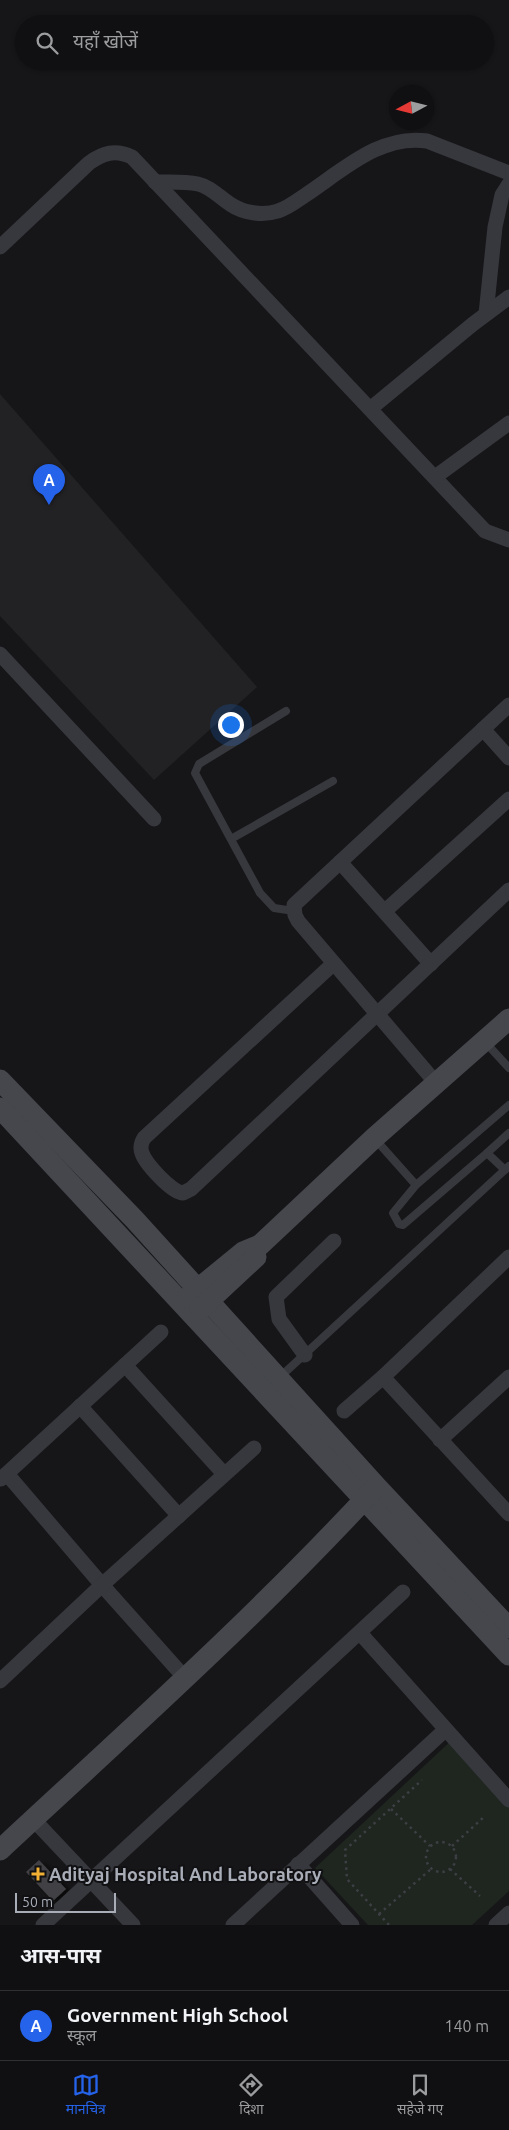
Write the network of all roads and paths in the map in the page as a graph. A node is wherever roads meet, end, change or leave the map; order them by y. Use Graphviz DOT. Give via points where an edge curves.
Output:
graph roads {
  1 [pos="509,173"];
  2 [pos="155,182"];
  3 [pos="509,184"];
  4 [pos="0,247"];
  5 [pos="509,298"];
  6 [pos="486,314"];
  7 [pos="370,409"];
  8 [pos="509,423"];
  9 [pos="435,477"];
  10 [pos="509,540"];
  11 [pos="0,654"];
  12 [pos="509,705"];
  13 [pos="286,711"];
  14 [pos="483,728"];
  15 [pos="509,758"];
  16 [pos="333,781"];
  17 [pos="509,799"];
  18 [pos="154,819"];
  19 [pos="231,840"];
  20 [pos="340,862"];
  21 [pos="509,890"];
  22 [pos="294,911"];
  23 [pos="384,911"];
  24 [pos="333,964"];
  25 [pos="431,964"];
  26 [pos="378,1015"];
  27 [pos="509,1019"];
  28 [pos="484,1041"];
  29 [pos="509,1068"];
  30 [pos="0,1080"];
  31 [pos="436,1083"];
  32 [pos="509,1106"];
  33 [pos="0,1108"];
  34 [pos="509,1133"];
  35 [pos="374,1138"];
  36 [pos="487,1153"];
  37 [pos="507,1168"];
  38 [pos="416,1185"];
  39 [pos="334,1241"];
  40 [pos="509,1257"];
  41 [pos="204,1295"];
  42 [pos="187,1309"];
  43 [pos="161,1332"];
  44 [pos="305,1355"];
  45 [pos="125,1365"];
  46 [pos="383,1377"];
  47 [pos="509,1377"];
  48 [pos="278,1379"];
  49 [pos="80,1406"];
  50 [pos="344,1411"];
  51 [pos="440,1440"];
  52 [pos="254,1448"];
  53 [pos="224,1474"];
  54 [pos="4,1477"];
  55 [pos="371,1493"];
  56 [pos="509,1514"];
  57 [pos="179,1516"];
  58 [pos="102,1585"];
  59 [pos="403,1592"];
  60 [pos="509,1628"];
  61 [pos="360,1633"];
  62 [pos="509,1655"];
  63 [pos="185,1678"];
  64 [pos="0,1681"];
  65 [pos="445,1730"];
  66 [pos="422,1780"];
  67 [pos="509,1800"];
  68 [pos="391,1808"];
  69 [pos="485,1816"];
  70 [pos="34,1819"];
  71 [pos="430,1846"];
  72 [pos="452,1846"];
  73 [pos="0,1850"];
  74 [pos="298,1864"];
  75 [pos="431,1869"];
  76 [pos="450,1869"];
  77 [pos="92,1881"];
  78 [pos="480,1896"];
  79 [pos="509,1913"];
  80 [pos="378,1914"];
  81 [pos="43,1925"];
  82 [pos="133,1925"];
  83 [pos="233,1925"];
  84 [pos="352,1925"];
  85 [pos="389,1925"];
  86 [pos="496,1925"];
  1 -- 2 [label="street" via="427,141 413,139 384,145 289,205 270,213 239,209 198,184"];
  2 -- 4 [label="street" via="123,153 101,154"];
  2 -- 7 [label="street"];
  3 -- 6 [label="street" via="502,196 495,227"];
  5 -- 6 [label="street"];
  6 -- 7 [label="street"];
  7 -- 9 [label="street"];
  8 -- 9 [label="street"];
  9 -- 10 [label="street" via="485,531"];
  11 -- 18 [label="street"];
  12 -- 14 [label="street"];
  13 -- 19 [label="lane" via="199,764 195,773"];
  14 -- 15 [label="street"];
  14 -- 20 [label="street"];
  16 -- 19 [label="lane"];
  17 -- 23 [label="street"];
  19 -- 22 [label="lane" via="267,902 274,908"];
  20 -- 22 [label="street" via="296,902"];
  20 -- 23 [label="street"];
  21 -- 25 [label="street"];
  22 -- 24 [label="street" via="298,921"];
  23 -- 25 [label="street"];
  24 -- 26 [label="street"];
  24 -- 26 [label="street" via="144,1138 140,1151 145,1160 179,1193 191,1189"];
  25 -- 26 [label="street"];
  26 -- 31 [label="street"];
  27 -- 28 [label="main road"];
  28 -- 29 [label="lane"];
  28 -- 31 [label="main road"];
  30 -- 41 [label="main road"];
  31 -- 35 [label="main road"];
  32 -- 38 [label="lane"];
  33 -- 42 [label="main road"];
  34 -- 36 [label="lane"];
  35 -- 38 [label="lane"];
  35 -- 41 [label="main road" via="260,1245 243,1252"];
  36 -- 37 [label="lane"];
  36 -- 38 [label="lane" via="408,1222 399,1224 394,1213"];
  37 -- 44 [label="lane"];
  39 -- 44 [label="street" via="276,1297 278,1319"];
  40 -- 46 [label="street"];
  41 -- 42 [label="main road"];
  41 -- 48 [label="main road"];
  42 -- 55 [label="main road"];
  43 -- 45 [label="street"];
  44 -- 48 [label="lane"];
  45 -- 49 [label="street"];
  45 -- 53 [label="street"];
  46 -- 50 [label="street"];
  46 -- 51 [label="street"];
  47 -- 51 [label="street"];
  48 -- 55 [label="main road"];
  49 -- 54 [label="street"];
  49 -- 57 [label="street"];
  51 -- 56 [label="street"];
  52 -- 53 [label="street"];
  53 -- 57 [label="street"];
  54 -- 58 [label="street"];
  55 -- 60 [label="main road"];
  55 -- 62 [label="main road"];
  55 -- 63 [label="main road"];
  57 -- 58 [label="street"];
  58 -- 63 [label="street"];
  58 -- 64 [label="street"];
  59 -- 61 [label="street"];
  61 -- 65 [label="street"];
  61 -- 77 [label="street"];
  63 -- 70 [label="main road"];
  65 -- 67 [label="street"];
  65 -- 74 [label="street"];
  66 -- 68 [label="path"];
  68 -- 71 [label="path"];
  68 -- 80 [label="path" via="345,1850 347,1879"];
  69 -- 72 [label="path"];
  70 -- 73 [label="main road"];
  70 -- 77 [label="street"];
  71 -- 72 [label="path" via="439,1841"];
  71 -- 75 [label="path" via="425,1855"];
  72 -- 76 [label="path" via="456,1860"];
  74 -- 83 [label="street"];
  74 -- 84 [label="street"];
  75 -- 76 [label="path" via="441,1872"];
  75 -- 80 [label="path"];
  76 -- 78 [label="path"];
  77 -- 81 [label="street"];
  77 -- 82 [label="street"];
  79 -- 86 [label="street"];
  80 -- 85 [label="path"];
}
